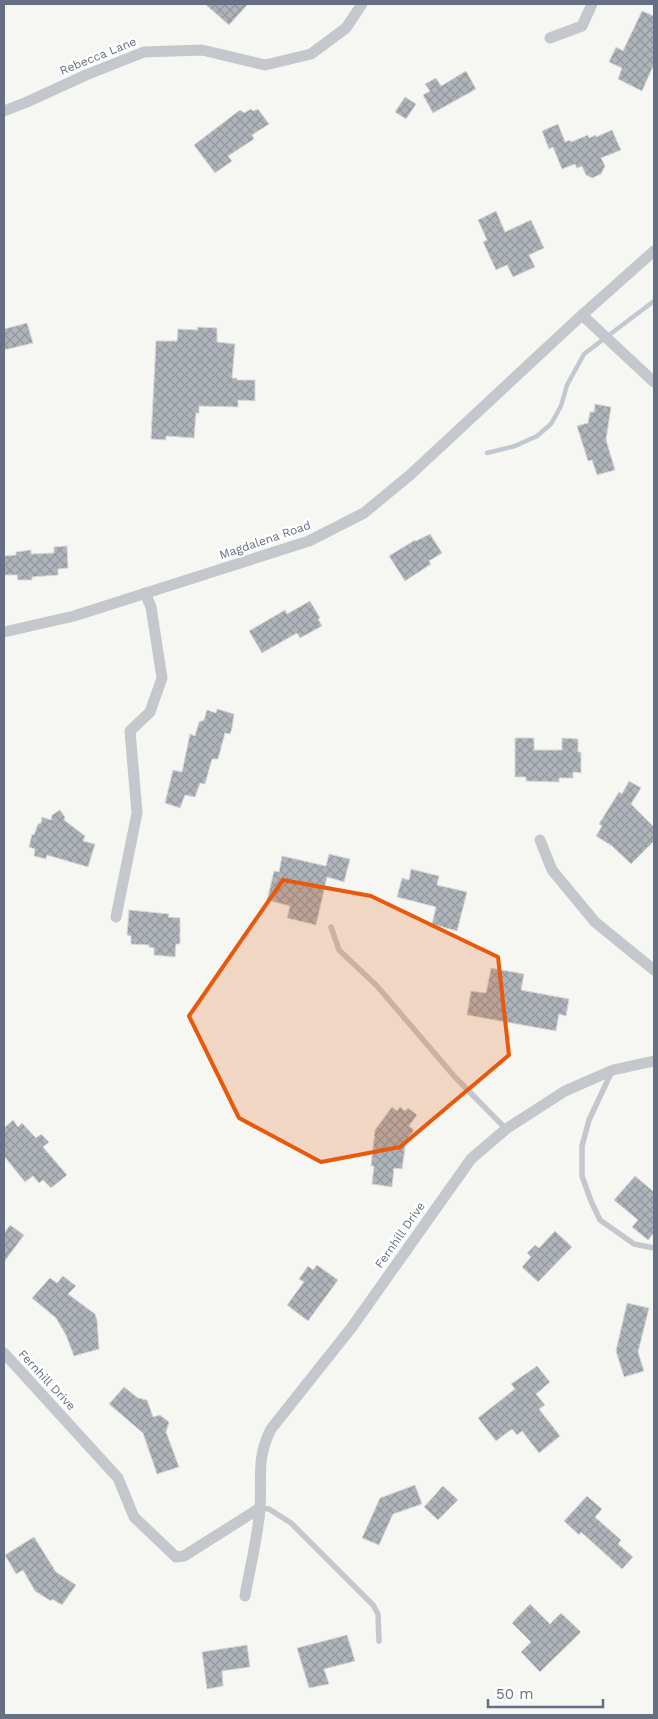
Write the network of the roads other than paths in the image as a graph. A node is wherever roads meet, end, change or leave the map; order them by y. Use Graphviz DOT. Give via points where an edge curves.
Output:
graph roads {
  1 [pos="362,4"];
  2 [pos="592,4"];
  3 [pos="550,38"];
  4 [pos="4,111"];
  5 [pos="654,251"];
  6 [pos="582,315"];
  7 [pos="654,382"];
  8 [pos="145,593"];
  9 [pos="4,632"];
  10 [pos="540,840"];
  11 [pos="116,917"];
  12 [pos="331,927"];
  13 [pos="654,970"];
  14 [pos="654,1061"];
  15 [pos="613,1070"];
  16 [pos="506,1129"];
  17 [pos="654,1248"];
  18 [pos="4,1353"];
  19 [pos="260,1508"];
  20 [pos="246,1596"];
  21 [pos="379,1641"];
  1 -- 4 [label="street, Rebecca Lane" via="346,28 311,54 265,65 202,50 144,52"];
  2 -- 3 [label="street" via="582,26"];
  5 -- 6 [label="street, Magdalena Road"];
  6 -- 7 [label="street"];
  6 -- 8 [label="street, Magdalena Road" via="410,475 364,513 309,541"];
  8 -- 9 [label="street, Magdalena Road" via="74,616"];
  8 -- 11 [label="street" via="152,607 162,678 150,712 130,732 137,813"];
  10 -- 13 [label="street" via="552,870 595,922"];
  12 -- 16 [label="lane" via="339,950 377,986 454,1076"];
  14 -- 15 [label="street, Fernhill Drive"];
  15 -- 16 [label="street, Fernhill Drive" via="565,1091"];
  15 -- 17 [label="lane" via="589,1120 582,1146 582,1176 600,1220 634,1244"];
  16 -- 19 [label="street, Fernhill Drive" via="471,1159 352,1327 272,1429 260,1460"];
  18 -- 19 [label="street, Fernhill Drive" via="118,1478 134,1516 176,1557 184,1556"];
  19 -- 20 [label="street, Fernhill Drive"];
  19 -- 21 [label="lane" via="269,1509 291,1523 373,1605 378,1614"];
}
